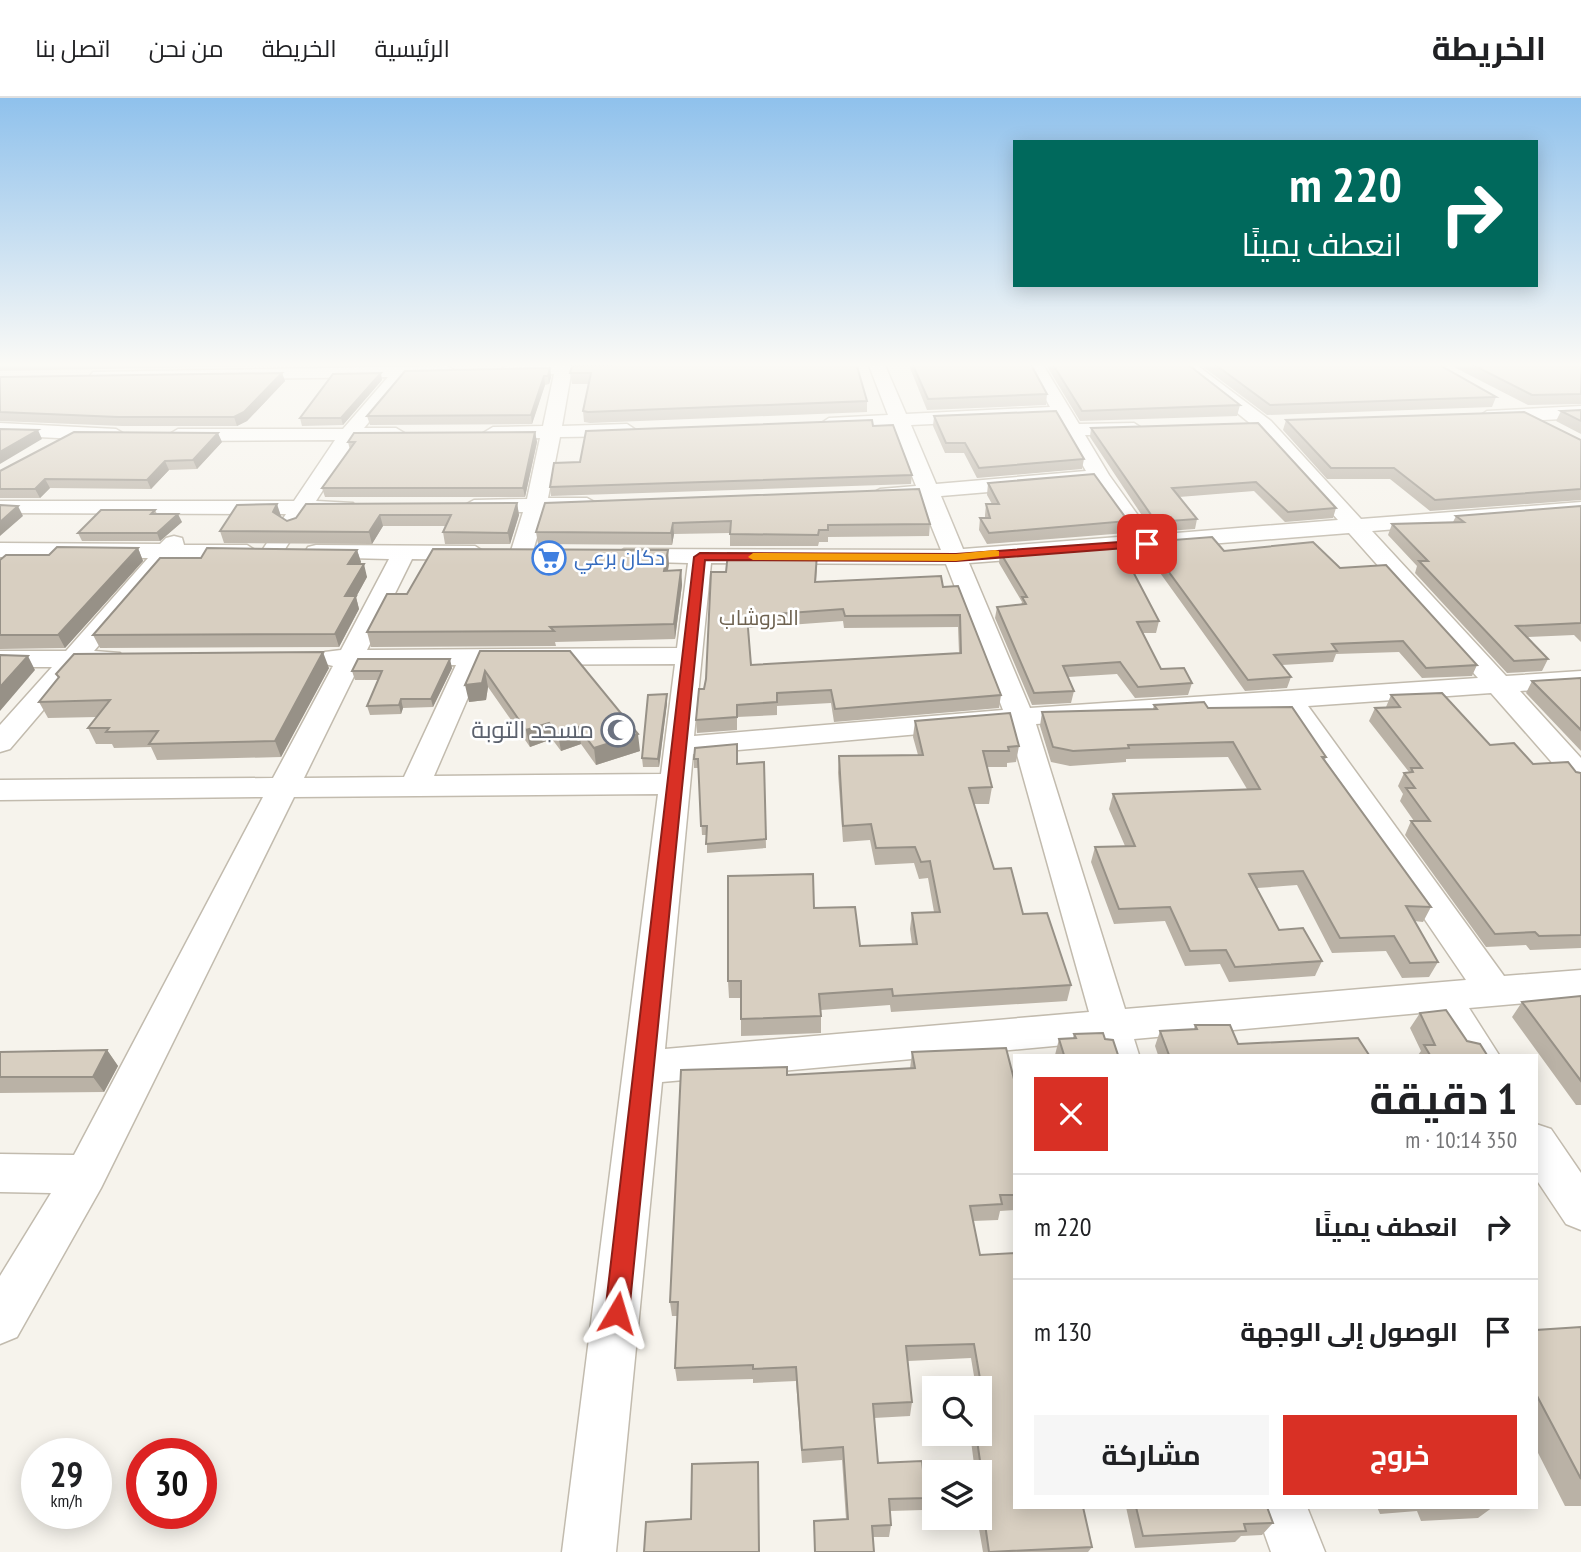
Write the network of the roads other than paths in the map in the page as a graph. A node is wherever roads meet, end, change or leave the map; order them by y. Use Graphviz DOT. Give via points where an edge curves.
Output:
graph roads {
  1 [pos="1073,430"];
  2 [pos="46,431"];
  3 [pos="352,431"];
  4 [pos="622,431"];
  5 [pos="906,431"];
  6 [pos="1269,431"];
  7 [pos="1553,431"];
  8 [pos="74,432"];
  9 [pos="417,433"];
  10 [pos="471,433"];
  11 [pos="552,433"];
  12 [pos="349,434"];
  13 [pos="1559,434"];
  14 [pos="135,435"];
  15 [pos="162,435"];
  16 [pos="39,452"];
  17 [pos="1098,476"];
  18 [pos="930,492"];
  19 [pos="866,496"];
  20 [pos="605,504"];
  21 [pos="537,506"];
  22 [pos="0,507"];
  23 [pos="457,507"];
  24 [pos="210,508"];
  25 [pos="298,508"];
  26 [pos="365,508"];
  27 [pos="1581,508"];
  28 [pos="1358,527"];
  29 [pos="1147,544"];
  30 [pos="0,550"];
  31 [pos="164,552"];
  32 [pos="272,552"];
  33 [pos="404,552"];
  34 [pos="520,554"];
  35 [pos="548,555"];
  36 [pos="603,555"];
  37 [pos="700,557"];
  38 [pos="956,557"];
  39 [pos="689,656"];
  40 [pos="308,658"];
  41 [pos="350,658"];
  42 [pos="472,658"];
  43 [pos="0,659"];
  44 [pos="71,659"];
  45 [pos="141,659"];
  46 [pos="1581,679"];
  47 [pos="1497,686"];
  48 [pos="1289,699"];
  49 [pos="1020,717"];
  50 [pos="0,743"];
  51 [pos="677,746"];
  52 [pos="1581,776"];
  53 [pos="674,784"];
  54 [pos="286,786"];
  55 [pos="415,786"];
  56 [pos="0,790"];
  57 [pos="1581,985"];
  58 [pos="1494,991"];
  59 [pos="1441,997"];
  60 [pos="1115,1040"];
  61 [pos="1479,1054"];
  62 [pos="646,1067"];
  63 [pos="1538,1145"];
  64 [pos="0,1173"];
  65 [pos="86,1174"];
  66 [pos="1581,1210"];
  67 [pos="0,1320"];
  68 [pos="1282,1509"];
  69 [pos="589,1552"];
  70 [pos="1297,1552"];
  1 -- 17 [label="street"];
  2 -- 8 [label="street"];
  3 -- 12 [label="street"];
  4 -- 11 [label="street"];
  5 -- 18 [label="street"];
  6 -- 28 [label="street"];
  7 -- 13 [label="street"];
  8 -- 14 [label="street"];
  8 -- 16 [label="street"];
  9 -- 12 [label="street"];
  10 -- 11 [label="street"];
  11 -- 21 [label="street"];
  12 -- 15 [label="street"];
  12 -- 25 [label="street"];
  17 -- 18 [label="street"];
  17 -- 29 [label="street"];
  18 -- 19 [label="street"];
  18 -- 38 [label="street"];
  20 -- 21 [label="street"];
  21 -- 23 [label="street"];
  21 -- 34 [label="street"];
  22 -- 24 [label="street"];
  24 -- 25 [label="street"];
  24 -- 31 [label="street"];
  25 -- 26 [label="street"];
  25 -- 32 [label="street"];
  27 -- 28 [label="street"];
  28 -- 29 [label="street"];
  28 -- 47 [label="street"];
  29 -- 38 [label="street"];
  30 -- 31 [label="street"];
  31 -- 32 [label="street"];
  31 -- 44 [label="street"];
  32 -- 33 [label="street"];
  33 -- 34 [label="street"];
  33 -- 41 [label="street"];
  34 -- 35 [label="street"];
  36 -- 37 [label="street"];
  37 -- 38 [label="street"];
  37 -- 39 [label="street"];
  38 -- 49 [label="street"];
  39 -- 42 [label="street"];
  39 -- 51 [label="street"];
  40 -- 41 [label="street"];
  41 -- 42 [label="street"];
  41 -- 54 [label="street"];
  42 -- 55 [label="street"];
  43 -- 44 [label="street"];
  44 -- 45 [label="street"];
  44 -- 50 [label="street"];
  46 -- 47 [label="street"];
  47 -- 48 [label="street"];
  47 -- 52 [label="street"];
  48 -- 49 [label="street"];
  48 -- 58 [label="street"];
  49 -- 51 [label="street"];
  49 -- 60 [label="street"];
  51 -- 53 [label="street"];
  53 -- 55 [label="street"];
  53 -- 62 [label="street"];
  54 -- 55 [label="street"];
  54 -- 56 [label="street"];
  54 -- 65 [label="street"];
  57 -- 58 [label="street"];
  58 -- 59 [label="street"];
  59 -- 60 [label="street"];
  59 -- 61 [label="street"];
  60 -- 62 [label="street"];
  62 -- 69 [label="street"];
  63 -- 66 [label="street"];
  64 -- 65 [label="street"];
  65 -- 67 [label="street"];
  68 -- 70 [label="street"];
}
